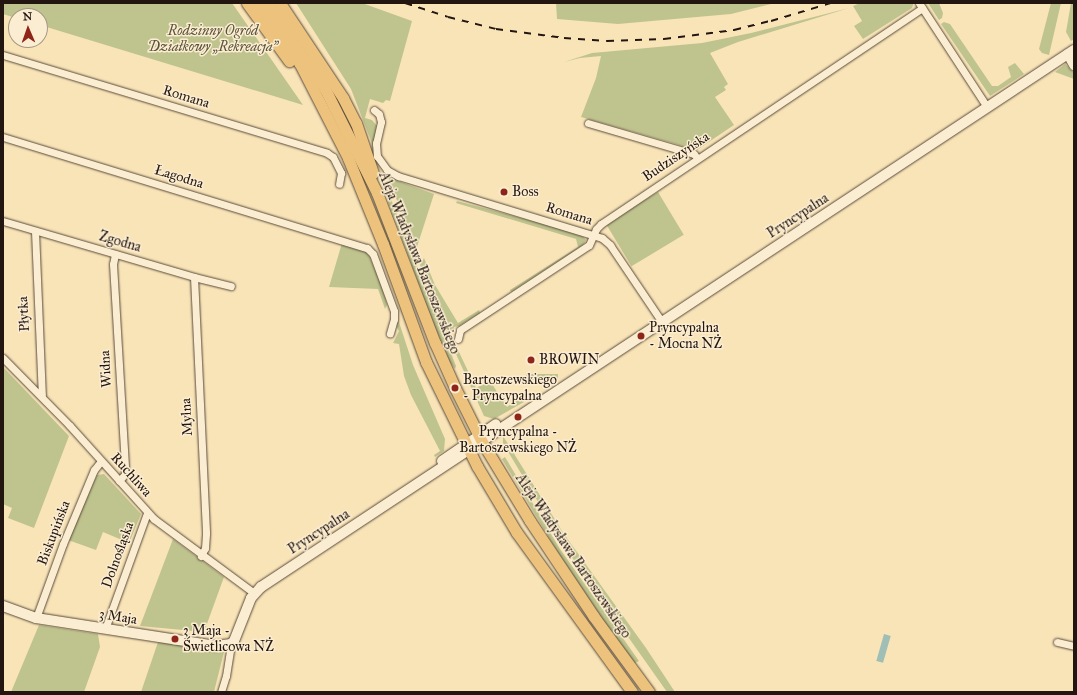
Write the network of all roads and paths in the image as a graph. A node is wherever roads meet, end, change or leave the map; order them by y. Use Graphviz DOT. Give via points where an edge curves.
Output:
graph roads {
  1 [pos="247,3"];
  2 [pos="259,3"];
  3 [pos="270,3"];
  4 [pos="280,3"];
  5 [pos="921,6"];
  6 [pos="1071,52"];
  7 [pos="3,55"];
  8 [pos="1074,65"];
  9 [pos="314,91"];
  10 [pos="987,107"];
  11 [pos="374,110"];
  12 [pos="588,123"];
  13 [pos="3,137"];
  14 [pos="697,158"];
  15 [pos="339,184"];
  16 [pos="377,193"];
  17 [pos="3,220"];
  18 [pos="35,231"];
  19 [pos="595,235"];
  20 [pos="115,254"];
  21 [pos="194,277"];
  22 [pos="231,286"];
  23 [pos="662,322"];
  24 [pos="390,333"];
  25 [pos="458,339"];
  26 [pos="3,358"];
  27 [pos="42,396"];
  28 [pos="480,439"];
  29 [pos="467,447"];
  30 [pos="101,461"];
  31 [pos="119,481"];
  32 [pos="147,513"];
  33 [pos="201,556"];
  34 [pos="254,593"];
  35 [pos="3,606"];
  36 [pos="36,618"];
  37 [pos="104,629"];
  38 [pos="1057,642"];
  39 [pos="231,644"];
  40 [pos="1074,646"];
  41 [pos="222,692"];
  42 [pos="632,692"];
  43 [pos="649,692"];
  1 -- 9 [label="main road"];
  2 -- 9 [label="main road, Aleja Władysława Bartoszewskiego" via="300,64"];
  3 -- 16 [label="main road, Aleja Władysława Bartoszewskiego" via="325,89"];
  4 -- 16 [label="main road" via="353,117 374,174"];
  5 -- 10 [label="street"];
  5 -- 14 [label="street, Budziszyńska"];
  6 -- 8 [label="street"];
  6 -- 10 [label="street, Pryncypalna"];
  7 -- 15 [label="street, Romana" via="327,153 333,157 341,173"];
  9 -- 29 [label="main road, Aleja Władysława Bartoszewskiego" via="356,177 426,362"];
  10 -- 23 [label="street, Pryncypalna"];
  11 -- 19 [label="street, Romana" via="380,118 376,143 377,156 384,167 394,174"];
  12 -- 14 [label="street" via="694,154"];
  13 -- 24 [label="street, Łagodna" via="367,248 373,254 394,311"];
  14 -- 19 [label="street, Budziszyńska" via="601,224"];
  16 -- 28 [label="main road, Aleja Władysława Bartoszewskiego" via="438,349"];
  17 -- 18 [label="street, Zgodna"];
  18 -- 20 [label="street, Zgodna"];
  18 -- 27 [label="street, Płytka"];
  19 -- 23 [label="street, Romana" via="610,245"];
  19 -- 25 [label="street, Budziszyńska" via="589,245 460,330"];
  20 -- 21 [label="street, Zgodna"];
  20 -- 31 [label="street, Widna" via="113,264 125,468 125,474"];
  21 -- 22 [label="street, Zgodna"];
  21 -- 33 [label="street, Mylna" via="206,534 205,548"];
  23 -- 28 [label="street, Pryncypalna"];
  26 -- 27 [label="street, Ruchliwa"];
  27 -- 30 [label="street, Ruchliwa"];
  28 -- 29 [label="street, Pryncypalna"];
  28 -- 43 [label="main road, Aleja Władysława Bartoszewskiego" via="530,521 594,617"];
  29 -- 34 [label="street, Pryncypalna"];
  29 -- 42 [label="main road, Aleja Władysława Bartoszewskiego" via="517,533"];
  30 -- 31 [label="street, Ruchliwa"];
  30 -- 36 [label="street, Biskupińska" via="94,470 68,531"];
  31 -- 32 [label="street, Ruchliwa"];
  32 -- 33 [label="street, Ruchliwa"];
  32 -- 37 [label="street, Dolnośląska"];
  33 -- 34 [label="street, Ruchliwa"];
  34 -- 39 [label="street"];
  35 -- 36 [label="street, 3 Maja"];
  36 -- 37 [label="street, 3 Maja"];
  37 -- 39 [label="street, 3 Maja" via="216,646"];
  38 -- 40 [label="street"];
  39 -- 41 [label="street"];
}
